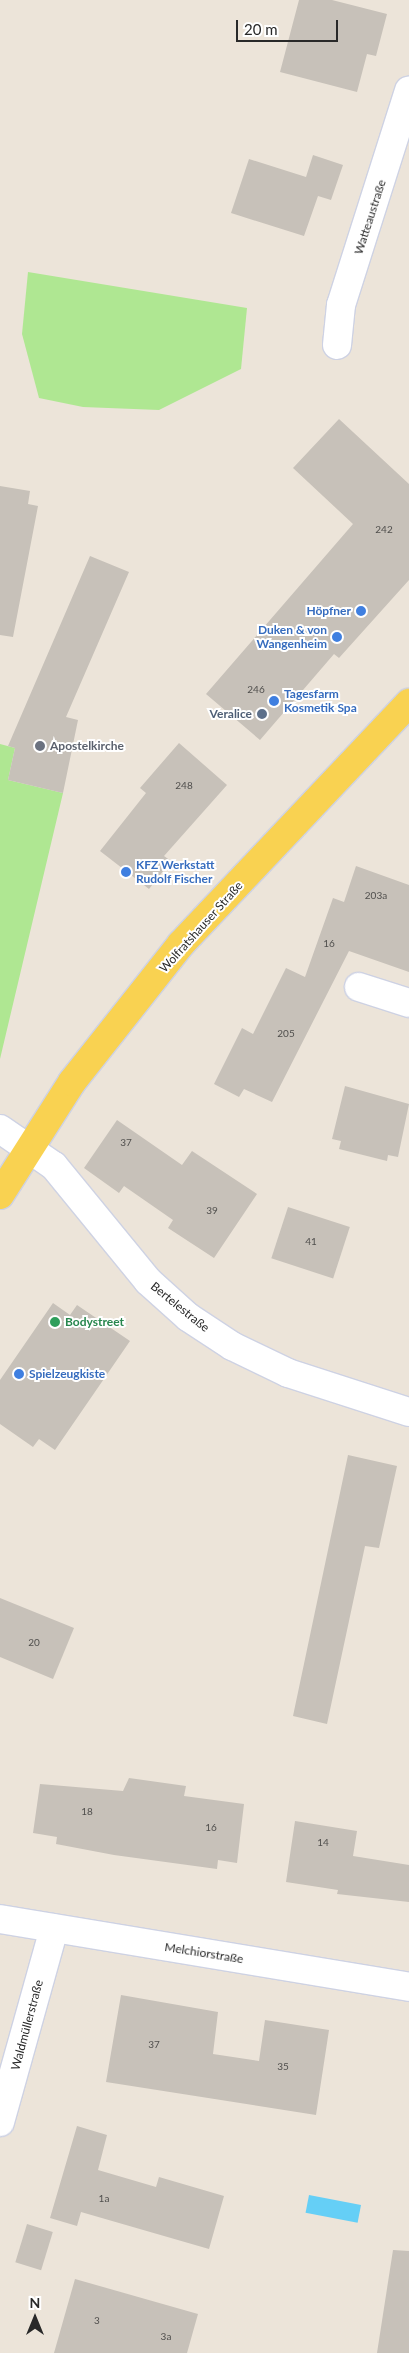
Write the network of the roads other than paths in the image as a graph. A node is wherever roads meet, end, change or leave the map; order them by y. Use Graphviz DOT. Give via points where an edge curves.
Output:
graph roads {
  1 [pos="409,91"];
  2 [pos="337,344"];
  3 [pos="409,703"];
  4 [pos="359,987"];
  5 [pos="409,1002"];
  6 [pos="0,1129"];
  7 [pos="29,1148"];
  8 [pos="0,1195"];
  9 [pos="409,1412"];
  10 [pos="0,1919"];
  11 [pos="54,1928"];
  12 [pos="409,1987"];
  13 [pos="0,2122"];
  1 -- 2 [label="street, Watteaustraße" via="341,305"];
  3 -- 7 [label="main road, Wolfratshauser Straße" via="181,944 72,1082"];
  4 -- 5 [label="street"];
  6 -- 7 [label="street, Bertelestraße"];
  7 -- 8 [label="main road, Wolfratshauser Straße"];
  7 -- 9 [label="street, Bertelestraße" via="54,1166 148,1281 188,1317 232,1346 288,1373"];
  10 -- 11 [label="street, Melchiorstraße"];
  11 -- 12 [label="street, Melchiorstraße"];
  11 -- 13 [label="street, Waldmüllerstraße"];
}
